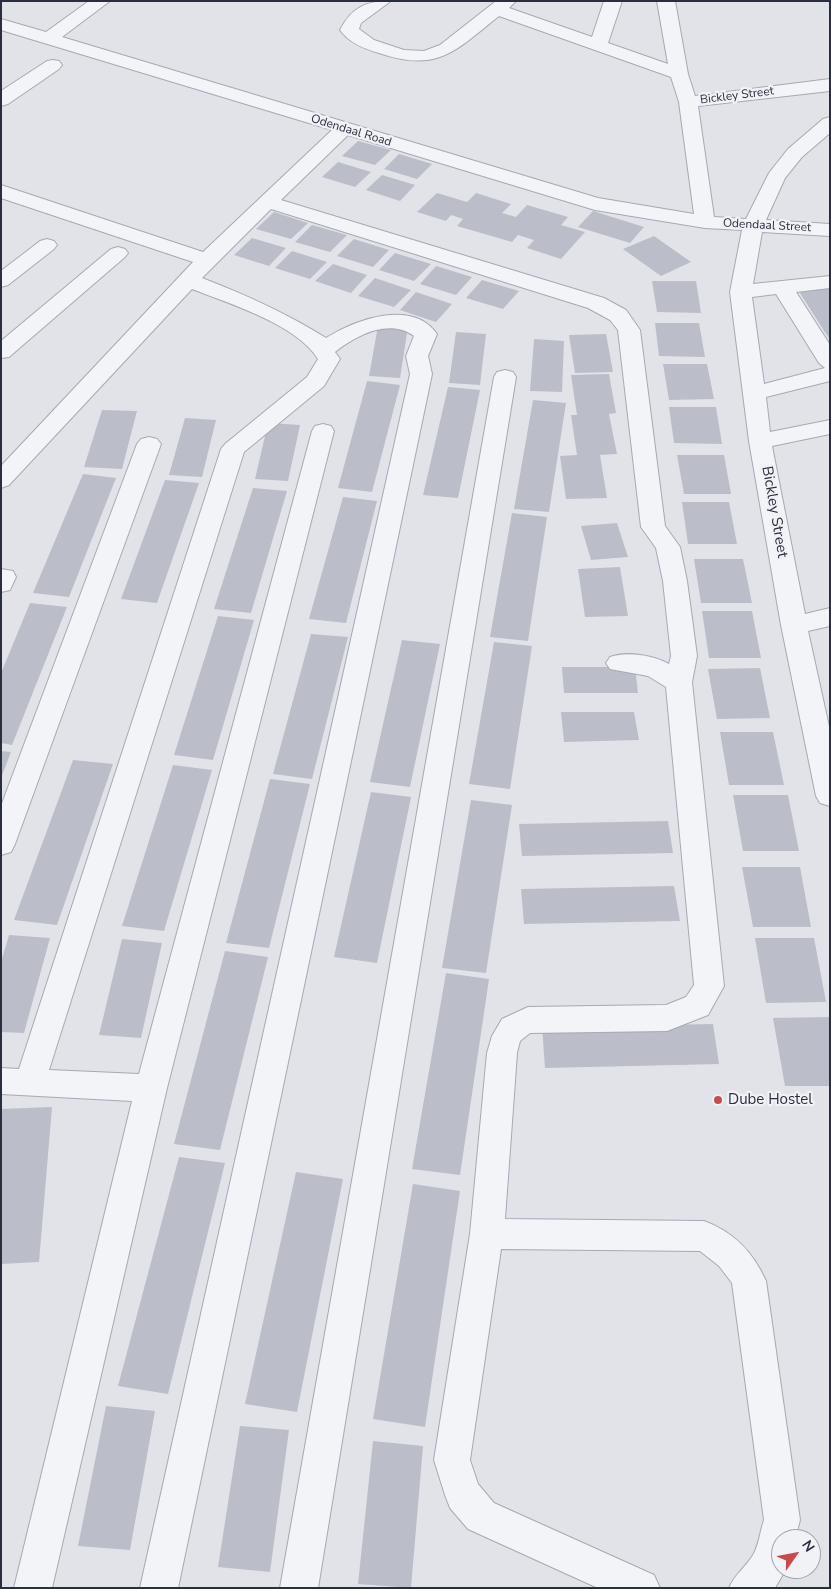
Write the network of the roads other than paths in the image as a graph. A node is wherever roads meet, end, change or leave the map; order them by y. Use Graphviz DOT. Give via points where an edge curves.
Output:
graph roads {
  1 [pos="101,1"];
  2 [pos="382,1"];
  3 [pos="613,1"];
  4 [pos="666,1"];
  5 [pos="503,5"];
  6 [pos="1,24"];
  7 [pos="48,39"];
  8 [pos="598,46"];
  9 [pos="53,65"];
  10 [pos="679,74"];
  11 [pos="830,85"];
  12 [pos="1,100"];
  13 [pos="688,102"];
  14 [pos="830,123"];
  15 [pos="344,129"];
  16 [pos="1,191"];
  17 [pos="268,202"];
  18 [pos="705,222"];
  19 [pos="754,226"];
  20 [pos="830,230"];
  21 [pos="47,245"];
  22 [pos="118,253"];
  23 [pos="207,260"];
  24 [pos="188,280"];
  25 [pos="1,281"];
  26 [pos="830,282"];
  27 [pos="783,288"];
  28 [pos="742,292"];
  29 [pos="324,350"];
  30 [pos="1,352"];
  31 [pos="830,364"];
  32 [pos="830,374"];
  33 [pos="504,377"];
  34 [pos="755,393"];
  35 [pos="830,427"];
  36 [pos="323,431"];
  37 [pos="760,440"];
  38 [pos="149,444"];
  39 [pos="1,480"];
  40 [pos="830,617"];
  41 [pos="794,625"];
  42 [pos="619,663"];
  43 [pos="679,682"];
  44 [pos="830,796"];
  45 [pos="1,844"];
  46 [pos="16,1081"];
  47 [pos="151,1088"];
  48 [pos="487,1234"];
  49 [pos="33,1588"];
  50 [pos="159,1588"];
  51 [pos="299,1588"];
  52 [pos="641,1588"];
  53 [pos="748,1588"];
  1 -- 7 [label="street"];
  2 -- 5 [label="street" via="354,20 349,30 368,44 402,55 425,56 446,49"];
  3 -- 8 [label="street"];
  4 -- 10 [label="street, Bickley Street"];
  5 -- 8 [label="street"];
  6 -- 7 [label="street, Odendaal Road"];
  7 -- 15 [label="street, Odendaal Road"];
  8 -- 10 [label="street"];
  9 -- 12 [label="street"];
  10 -- 13 [label="street, Bickley Street"];
  11 -- 13 [label="street, Bickley Street"];
  13 -- 18 [label="street"];
  14 -- 19 [label="street, Bickley Street" via="795,153 776,177"];
  15 -- 17 [label="street"];
  15 -- 18 [label="street, Odendaal Road" via="595,204"];
  16 -- 23 [label="street"];
  17 -- 23 [label="street"];
  17 -- 43 [label="street" via="596,303 618,315 629,330 632,342 642,530 668,547 675,581 684,656"];
  18 -- 19 [label="street, Odendaal Street"];
  19 -- 20 [label="street, Odendaal Street"];
  19 -- 28 [label="street, Bickley Street"];
  21 -- 25 [label="street"];
  22 -- 30 [label="street"];
  23 -- 24 [label="street"];
  24 -- 29 [label="street" via="256,306 319,343"];
  24 -- 39 [label="street"];
  26 -- 27 [label="street"];
  27 -- 28 [label="street"];
  27 -- 31 [label="street"];
  28 -- 34 [label="street, Bickley Street"];
  29 -- 46 [label="street" via="329,359 316,381 233,449"];
  29 -- 50 [label="street" via="362,328 390,320 408,323 426,334 417,356 421,374"];
  32 -- 34 [label="street"];
  33 -- 51 [label="street"];
  34 -- 37 [label="street, Bickley Street"];
  35 -- 37 [label="street"];
  36 -- 47 [label="street"];
  37 -- 41 [label="street, Bickley Street"];
  38 -- 45 [label="street"];
  40 -- 41 [label="street"];
  41 -- 44 [label="street, Bickley Street"];
  42 -- 43 [label="street" via="654,667"];
  43 -- 48 [label="street" via="709,986 697,1006 667,1018 528,1020 516,1024 506,1035"];
  46 -- 47 [label="street"];
  47 -- 49 [label="street"];
  48 -- 52 [label="street" via="452,1460 463,1495 481,1516"];
  48 -- 53 [label="street" via="704,1236 726,1248 743,1266 750,1281 782,1520 770,1564 756,1583"];
}
